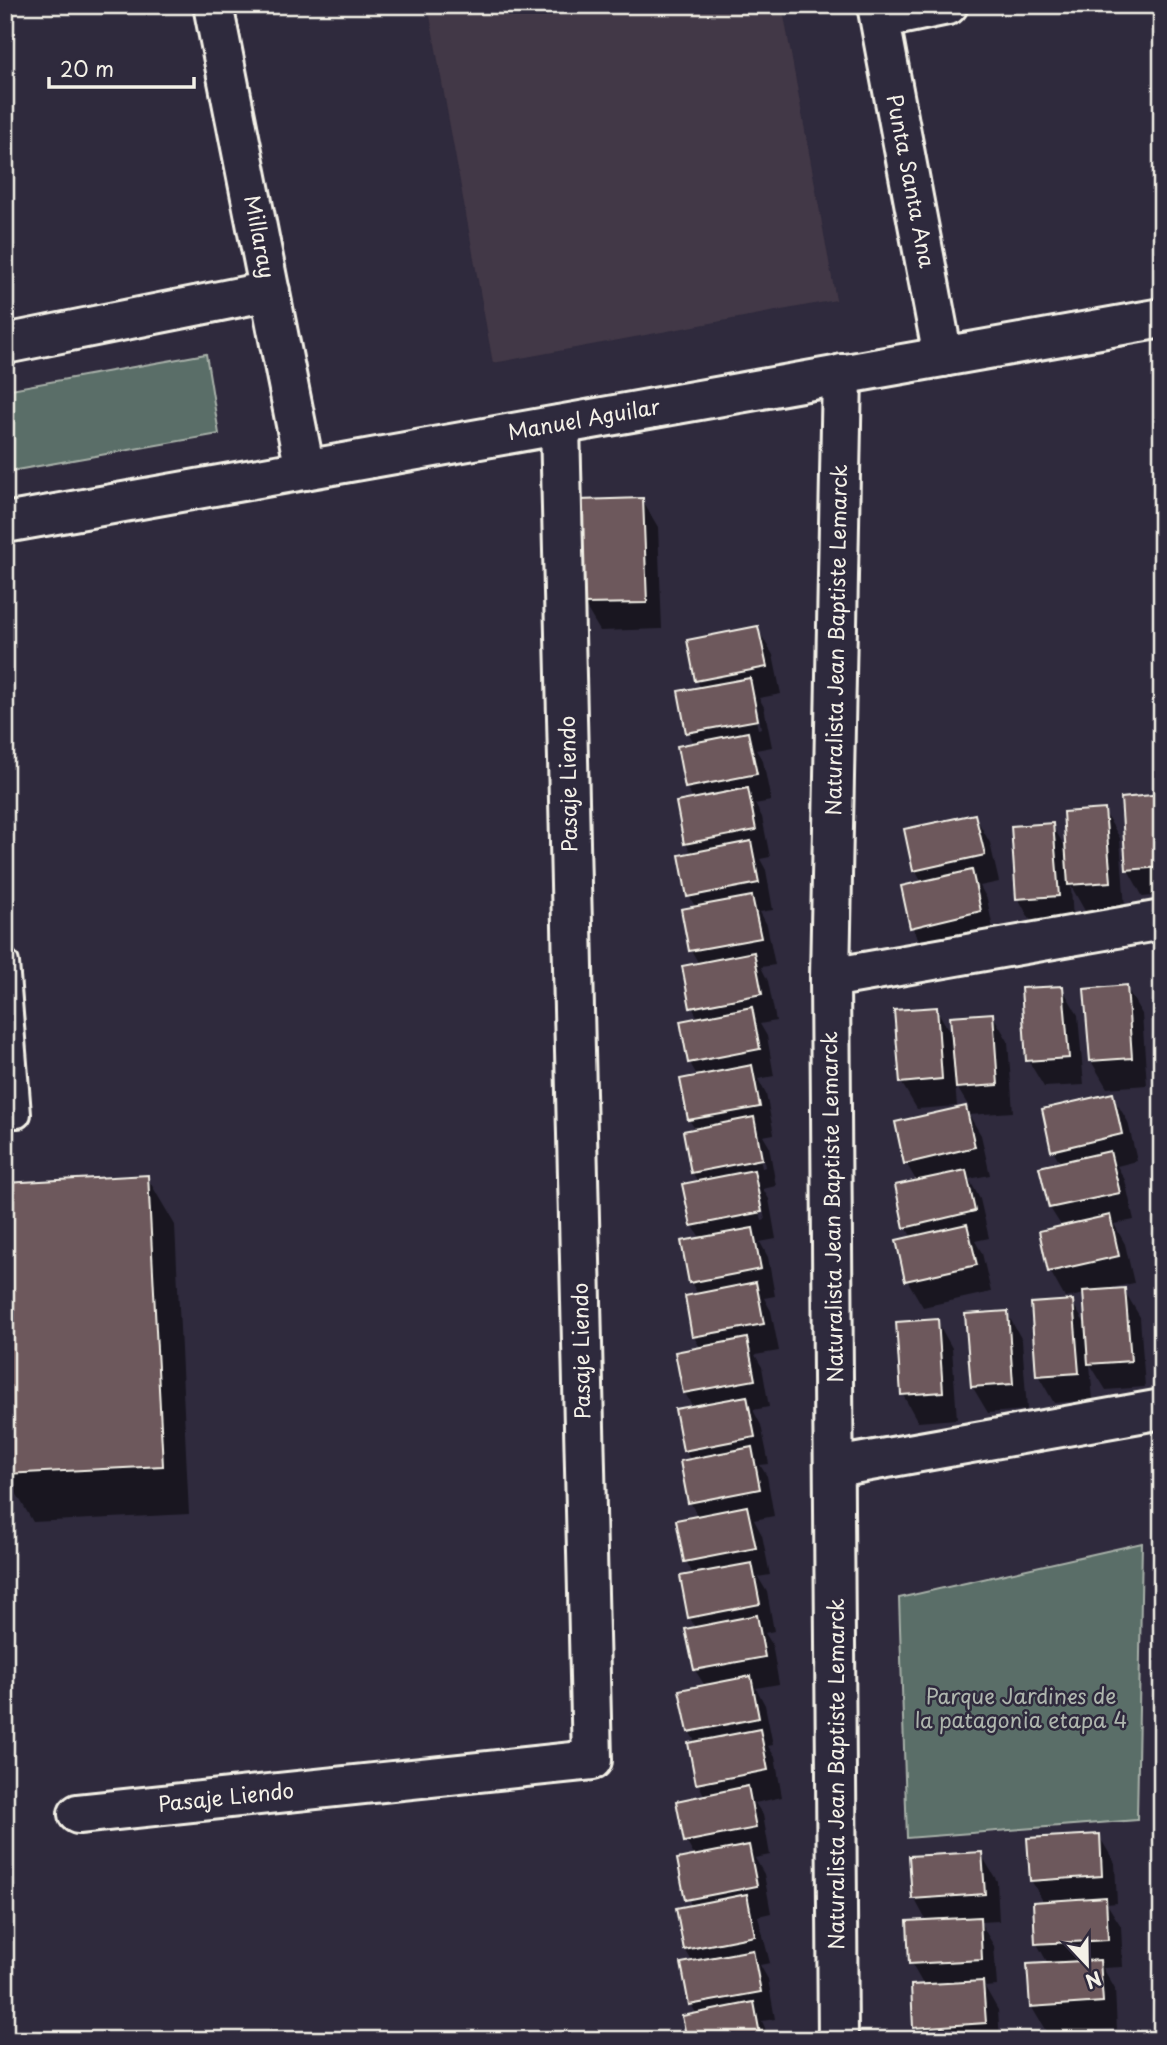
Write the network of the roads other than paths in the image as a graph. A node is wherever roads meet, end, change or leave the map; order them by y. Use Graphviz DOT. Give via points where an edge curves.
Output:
graph roads {
  1 [pos="213,5"];
  2 [pos="948,5"];
  3 [pos="879,12"];
  4 [pos="270,291"];
  5 [pos="1162,318"];
  6 [pos="5,344"];
  7 [pos="943,357"];
  8 [pos="842,374"];
  9 [pos="561,425"];
  10 [pos="305,470"];
  11 [pos="5,523"];
  12 [pos="1162,920"];
  13 [pos="5,963"];
  14 [pos="830,978"];
  15 [pos="17,1114"];
  16 [pos="1162,1409"];
  17 [pos="836,1467"];
  18 [pos="78,1814"];
  19 [pos="838,2040"];
  1 -- 4 [label="street, Millaray"];
  2 -- 3 [label="street"];
  3 -- 7 [label="street, Punta Santa Ana"];
  4 -- 6 [label="street"];
  4 -- 10 [label="street, Millaray"];
  5 -- 7 [label="street, Manuel Aguilar"];
  7 -- 8 [label="street, Manuel Aguilar"];
  8 -- 9 [label="street, Manuel Aguilar"];
  8 -- 14 [label="street, Naturalista Jean Baptiste Lemarck"];
  9 -- 10 [label="street, Manuel Aguilar"];
  9 -- 18 [label="street, Pasaje Liendo" via="592,1760"];
  10 -- 11 [label="street, Manuel Aguilar"];
  12 -- 14 [label="street"];
  13 -- 15 [label="lane"];
  14 -- 17 [label="street, Naturalista Jean Baptiste Lemarck"];
  16 -- 17 [label="street"];
  17 -- 19 [label="street, Naturalista Jean Baptiste Lemarck"];
}
